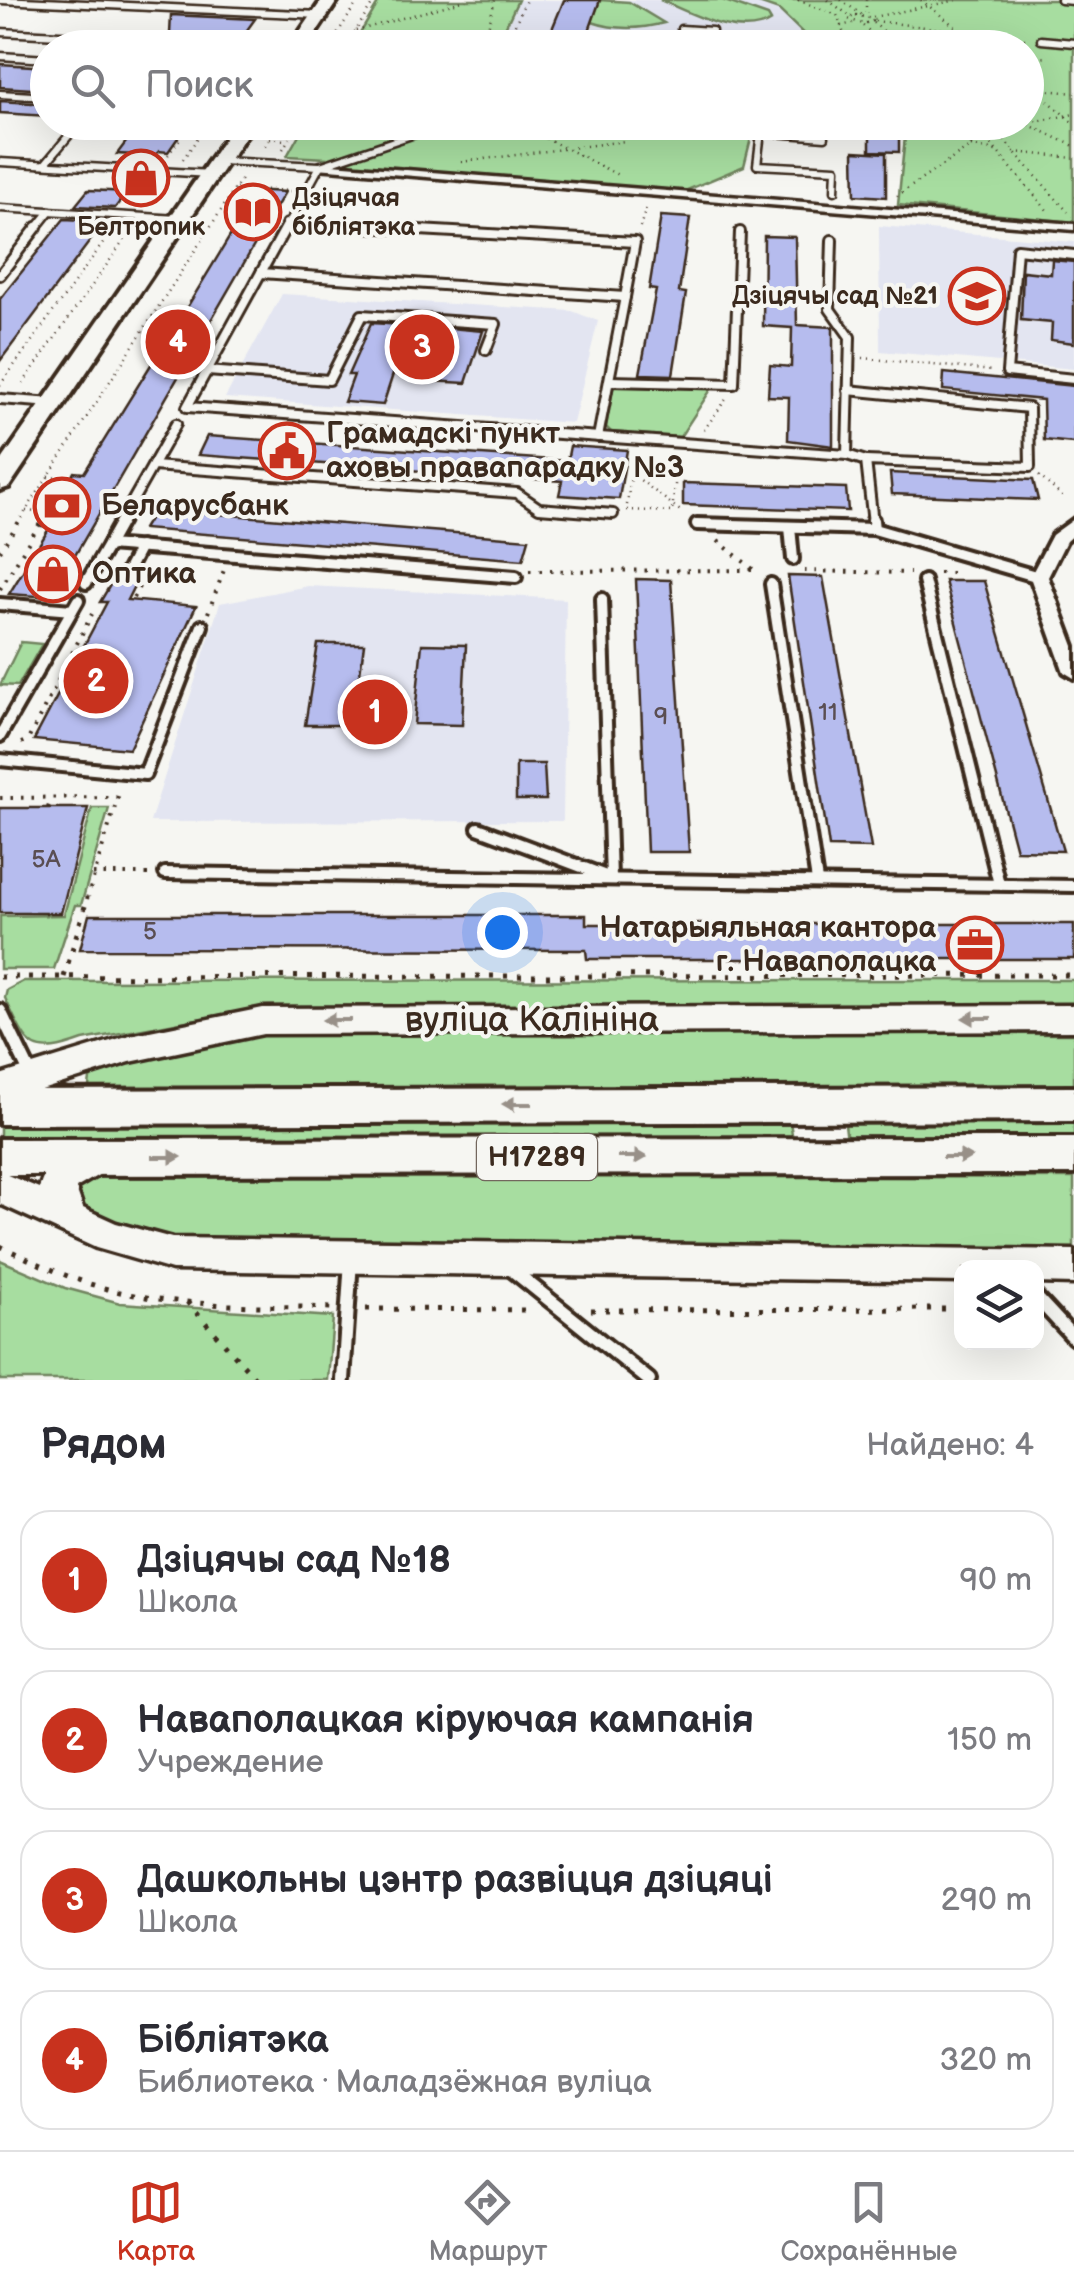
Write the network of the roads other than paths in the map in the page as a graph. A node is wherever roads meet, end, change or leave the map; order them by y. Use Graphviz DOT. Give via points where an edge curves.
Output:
graph roads {
  1 [pos="1,0"];
  2 [pos="174,0"];
  3 [pos="1061,0"];
  4 [pos="1074,1"];
  5 [pos="168,8"];
  6 [pos="325,8"];
  7 [pos="681,29"];
  8 [pos="309,30"];
  9 [pos="696,30"];
  10 [pos="0,32"];
  11 [pos="30,34"];
  12 [pos="1044,40"];
  13 [pos="1074,42"];
  14 [pos="0,56"];
  15 [pos="30,58"];
  16 [pos="0,94"];
  17 [pos="30,96"];
  18 [pos="64,140"];
  19 [pos="234,140"];
  20 [pos="397,140"];
  21 [pos="760,140"];
  22 [pos="0,162"];
  23 [pos="44,164"];
  24 [pos="320,166"];
  25 [pos="216,167"];
  26 [pos="835,190"];
  27 [pos="0,208"];
  28 [pos="50,211"];
  29 [pos="180,219"];
  30 [pos="286,223"];
  31 [pos="1074,223"];
  32 [pos="740,232"];
  33 [pos="832,240"];
  34 [pos="1074,255"];
  35 [pos="260,273"];
  36 [pos="0,275"];
  37 [pos="625,296"];
  38 [pos="486,350"];
  39 [pos="207,371"];
  40 [pos="1074,378"];
  41 [pos="610,381"];
  42 [pos="848,390"];
  43 [pos="0,399"];
  44 [pos="54,403"];
  45 [pos="176,424"];
  46 [pos="598,437"];
  47 [pos="847,455"];
  48 [pos="866,460"];
  49 [pos="153,466"];
  50 [pos="2,476"];
  51 [pos="613,514"];
  52 [pos="697,524"];
  53 [pos="1074,524"];
  54 [pos="790,527"];
  55 [pos="874,529"];
  56 [pos="108,545"];
  57 [pos="140,547"];
  58 [pos="794,559"];
  59 [pos="128,570"];
  60 [pos="516,577"];
  61 [pos="1040,577"];
  62 [pos="924,581"];
  63 [pos="86,583"];
  64 [pos="770,584"];
  65 [pos="602,599"];
  66 [pos="0,604"];
  67 [pos="202,626"];
  68 [pos="1074,672"];
  69 [pos="0,736"];
  70 [pos="0,760"];
  71 [pos="478,828"];
  72 [pos="165,873"];
  73 [pos="611,878"];
  74 [pos="816,882"];
  75 [pos="999,884"];
  76 [pos="1074,886"];
  77 [pos="0,1011"];
  78 [pos="1074,1018"];
  79 [pos="33,1078"];
  80 [pos="0,1089"];
  81 [pos="825,1102"];
  82 [pos="1074,1104"];
  83 [pos="0,1107"];
  84 [pos="1074,1156"];
  85 [pos="0,1157"];
  86 [pos="100,1157"];
  87 [pos="834,1157"];
  88 [pos="0,1187"];
  89 [pos="71,1220"];
  90 [pos="351,1259"];
  91 [pos="499,1259"];
  92 [pos="954,1266"];
  93 [pos="1044,1267"];
  94 [pos="1074,1267"];
  95 [pos="1044,1306"];
  96 [pos="1074,1338"];
  97 [pos="343,1380"];
  98 [pos="648,1380"];
  1 -- 5 [label="lane"];
  2 -- 5 [label="lane"];
  3 -- 4 [label="lane"];
  5 -- 6 [label="lane"];
  6 -- 8 [label="main road"];
  7 -- 9 [label="lane"];
  10 -- 11 [label="lane"];
  12 -- 13 [label="lane"];
  14 -- 15 [label="lane"];
  16 -- 17 [label="lane"];
  18 -- 23 [label="lane"];
  19 -- 25 [label="main road"];
  20 -- 24 [label="lane"];
  21 -- 26 [label="lane" via="757,164 836,170"];
  22 -- 23 [label="lane"];
  23 -- 25 [label="lane"];
  24 -- 25 [label="lane"];
  24 -- 30 [label="lane"];
  24 -- 31 [label="street"];
  25 -- 29 [label="main road"];
  27 -- 28 [label="lane"];
  28 -- 29 [label="lane"];
  28 -- 36 [label="lane"];
  29 -- 44 [label="main road"];
  30 -- 35 [label="lane"];
  30 -- 37 [label="lane" via="636,242"];
  32 -- 41 [label="lane" via="734,384"];
  33 -- 42 [label="lane" via="830,309 850,338"];
  34 -- 40 [label="lane" via="1017,250 1007,372"];
  35 -- 37 [label="lane"];
  35 -- 39 [label="lane"];
  37 -- 41 [label="lane"];
  38 -- 39 [label="lane" via="496,324 362,315 329,380"];
  39 -- 46 [label="lane" via="186,409"];
  41 -- 46 [label="lane"];
  42 -- 47 [label="lane"];
  42 -- 48 [label="lane" via="1029,408 1030,467"];
  43 -- 44 [label="lane"];
  44 -- 50 [label="main road"];
  45 -- 49 [label="lane"];
  46 -- 47 [label="lane"];
  47 -- 48 [label="lane"];
  48 -- 55 [label="lane"];
  49 -- 51 [label="lane" via="517,492 538,508"];
  49 -- 56 [label="lane"];
  52 -- 54 [label="lane"];
  53 -- 61 [label="street"];
  54 -- 55 [label="lane"];
  54 -- 58 [label="lane"];
  55 -- 61 [label="lane"];
  56 -- 57 [label="lane"];
  56 -- 63 [label="lane"];
  57 -- 59 [label="lane"];
  57 -- 60 [label="lane"];
  61 -- 68 [label="street"];
  62 -- 75 [label="lane"];
  64 -- 74 [label="lane"];
  65 -- 73 [label="lane"];
  66 -- 69 [label="lane" via="75,605"];
  67 -- 70 [label="lane" via="145,774"];
  71 -- 73 [label="lane"];
  72 -- 73 [label="lane"];
  73 -- 74 [label="lane"];
  74 -- 75 [label="lane"];
  75 -- 76 [label="lane"];
  77 -- 79 [label="lane"];
  78 -- 79 [label="street, вуліца Калініна, one-way" via="263,1021 185,1033"];
  79 -- 80 [label="street, вуліца Калініна"];
  81 -- 82 [label="main road, Н17289"];
  81 -- 83 [label="main road, Н17289, one-way"];
  81 -- 87 [label="main road"];
  87 -- 84 [label="main road, Н17289, one-way"];
  85 -- 86 [label="main road, Н17289"];
  86 -- 87 [label="main road, Н17289, one-way"];
  86 -- 89 [label="street" via="60,1179 56,1194"];
  88 -- 89 [label="street"];
  89 -- 90 [label="street" via="172,1254"];
  90 -- 91 [label="street"];
  90 -- 97 [label="lane"];
  91 -- 92 [label="street"];
  91 -- 98 [label="lane"];
  93 -- 94 [label="street"];
  95 -- 96 [label="lane"];
}
